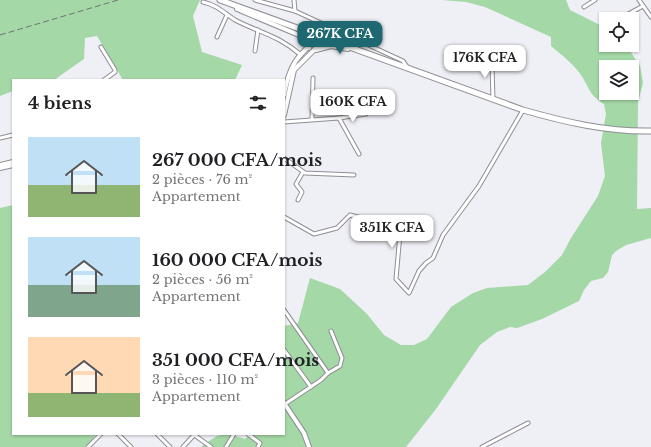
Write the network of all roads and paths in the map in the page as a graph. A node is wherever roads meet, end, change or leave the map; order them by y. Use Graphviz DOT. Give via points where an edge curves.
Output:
graph roads {
  1 [pos="217,0"];
  2 [pos="220,0"];
  3 [pos="255,0"];
  4 [pos="294,0"];
  5 [pos="595,0"];
  6 [pos="639,0"];
  7 [pos="203,2"];
  8 [pos="642,6"];
  9 [pos="584,7"];
  10 [pos="294,11"];
  11 [pos="632,12"];
  12 [pos="227,15"];
  13 [pos="651,17"];
  14 [pos="258,30"];
  15 [pos="217,37"];
  16 [pos="321,37"];
  17 [pos="101,47"];
  18 [pos="309,48"];
  19 [pos="255,51"];
  20 [pos="312,52"];
  21 [pos="367,54"];
  22 [pos="301,55"];
  23 [pos="485,56"];
  24 [pos="407,69"];
  25 [pos="313,78"];
  26 [pos="105,79"];
  27 [pos="285,90"];
  28 [pos="493,100"];
  29 [pos="285,110"];
  30 [pos="523,110"];
  31 [pos="366,114"];
  32 [pos="339,118"];
  33 [pos="312,119"];
  34 [pos="285,122"];
  35 [pos="651,131"];
  36 [pos="12,135"];
  37 [pos="0,138"];
  38 [pos="359,154"];
  39 [pos="285,159"];
  40 [pos="12,162"];
  41 [pos="0,165"];
  42 [pos="12,165"];
  43 [pos="0,168"];
  44 [pos="303,172"];
  45 [pos="354,175"];
  46 [pos="298,200"];
  47 [pos="285,219"];
  48 [pos="285,311"];
  49 [pos="331,331"];
  50 [pos="285,351"];
  51 [pos="328,373"];
  52 [pos="310,387"];
  53 [pos="285,403"];
  54 [pos="285,405"];
  55 [pos="528,423"];
  56 [pos="100,435"];
  57 [pos="119,435"];
  58 [pos="158,435"];
  59 [pos="193,435"];
  60 [pos="195,435"];
  61 [pos="233,435"];
  62 [pos="249,435"];
  63 [pos="92,443"];
  64 [pos="88,447"];
  65 [pos="96,447"];
  66 [pos="131,447"];
  67 [pos="170,447"];
  68 [pos="183,447"];
  69 [pos="211,447"];
  70 [pos="226,447"];
  71 [pos="258,447"];
  72 [pos="310,447"];
  73 [pos="482,447"];
  1 -- 18 [label="street" via="302,36 310,42"];
  2 -- 16 [label="highway"];
  3 -- 10 [label="street"];
  4 -- 10 [label="street"];
  5 -- 9 [label="street"];
  6 -- 8 [label="street"];
  7 -- 12 [label="street" via="218,7"];
  8 -- 11 [label="street"];
  8 -- 13 [label="street"];
  10 -- 24 [label="street" via="403,61"];
  12 -- 14 [label="street"];
  12 -- 15 [label="street"];
  14 -- 19 [label="street"];
  14 -- 22 [label="street" via="283,40"];
  16 -- 18 [label="street"];
  16 -- 20 [label="street" via="320,43"];
  16 -- 21 [label="highway"];
  17 -- 26 [label="street" via="115,70"];
  18 -- 22 [label="street"];
  20 -- 21 [label="street" via="331,46"];
  20 -- 29 [label="street" via="294,70"];
  21 -- 24 [label="highway"];
  22 -- 27 [label="street" via="289,70"];
  23 -- 28 [label="street" via="492,65"];
  24 -- 28 [label="highway"];
  25 -- 33 [label="street"];
  28 -- 30 [label="highway"];
  30 -- 35 [label="highway" via="591,127"];
  30 -- 47 [label="street" via="479,186 443,235 433,258 419,271 409,293 396,279 400,234 396,227 350,215 338,228 314,234"];
  31 -- 32 [label="street"];
  32 -- 33 [label="street"];
  32 -- 38 [label="street"];
  33 -- 34 [label="street"];
  36 -- 37 [label="street"];
  39 -- 44 [label="street"];
  40 -- 41 [label="street"];
  42 -- 43 [label="street"];
  44 -- 45 [label="street"];
  44 -- 46 [label="street" via="296,184 302,190"];
  48 -- 51 [label="street"];
  49 -- 51 [label="street" via="342,358 340,366"];
  50 -- 52 [label="street"];
  51 -- 52 [label="street"];
  52 -- 53 [label="street"];
  54 -- 72 [label="street" via="304,433"];
  55 -- 73 [label="street"];
  56 -- 63 [label="street"];
  57 -- 66 [label="street"];
  58 -- 67 [label="street"];
  59 -- 68 [label="street"];
  60 -- 69 [label="street"];
  61 -- 70 [label="street"];
  62 -- 71 [label="street" via="260,443"];
  63 -- 64 [label="street"];
  63 -- 65 [label="street"];
}
